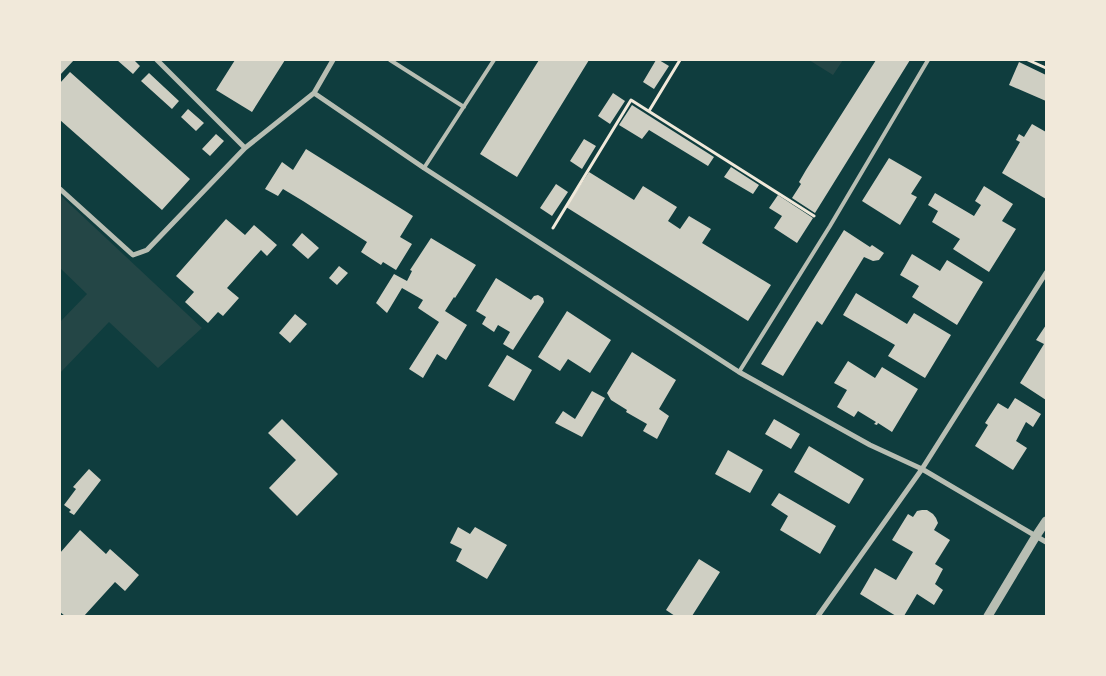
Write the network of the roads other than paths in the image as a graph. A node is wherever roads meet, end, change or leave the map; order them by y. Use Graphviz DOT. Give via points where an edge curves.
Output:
graph roads {
  1 [pos="157,60"];
  2 [pos="334,60"];
  3 [pos="390,60"];
  4 [pos="494,60"];
  5 [pos="928,60"];
  6 [pos="314,93"];
  7 [pos="464,107"];
  8 [pos="245,148"];
  9 [pos="424,168"];
  10 [pos="60,189"];
  11 [pos="1046,273"];
  12 [pos="739,372"];
  13 [pos="922,469"];
  14 [pos="1046,521"];
  15 [pos="1036,536"];
  16 [pos="1046,542"];
  17 [pos="818,616"];
  18 [pos="988,616"];
  1 -- 8 [label="street"];
  2 -- 6 [label="street"];
  3 -- 7 [label="lane"];
  4 -- 7 [label="lane"];
  5 -- 12 [label="lane"];
  6 -- 8 [label="street"];
  6 -- 9 [label="street"];
  7 -- 9 [label="lane"];
  8 -- 10 [label="street" via="147,250 133,255"];
  9 -- 12 [label="street"];
  11 -- 13 [label="street"];
  12 -- 13 [label="street" via="870,445"];
  13 -- 15 [label="street"];
  13 -- 17 [label="street"];
  14 -- 15 [label="street"];
  15 -- 16 [label="street"];
  15 -- 18 [label="street"];
}
